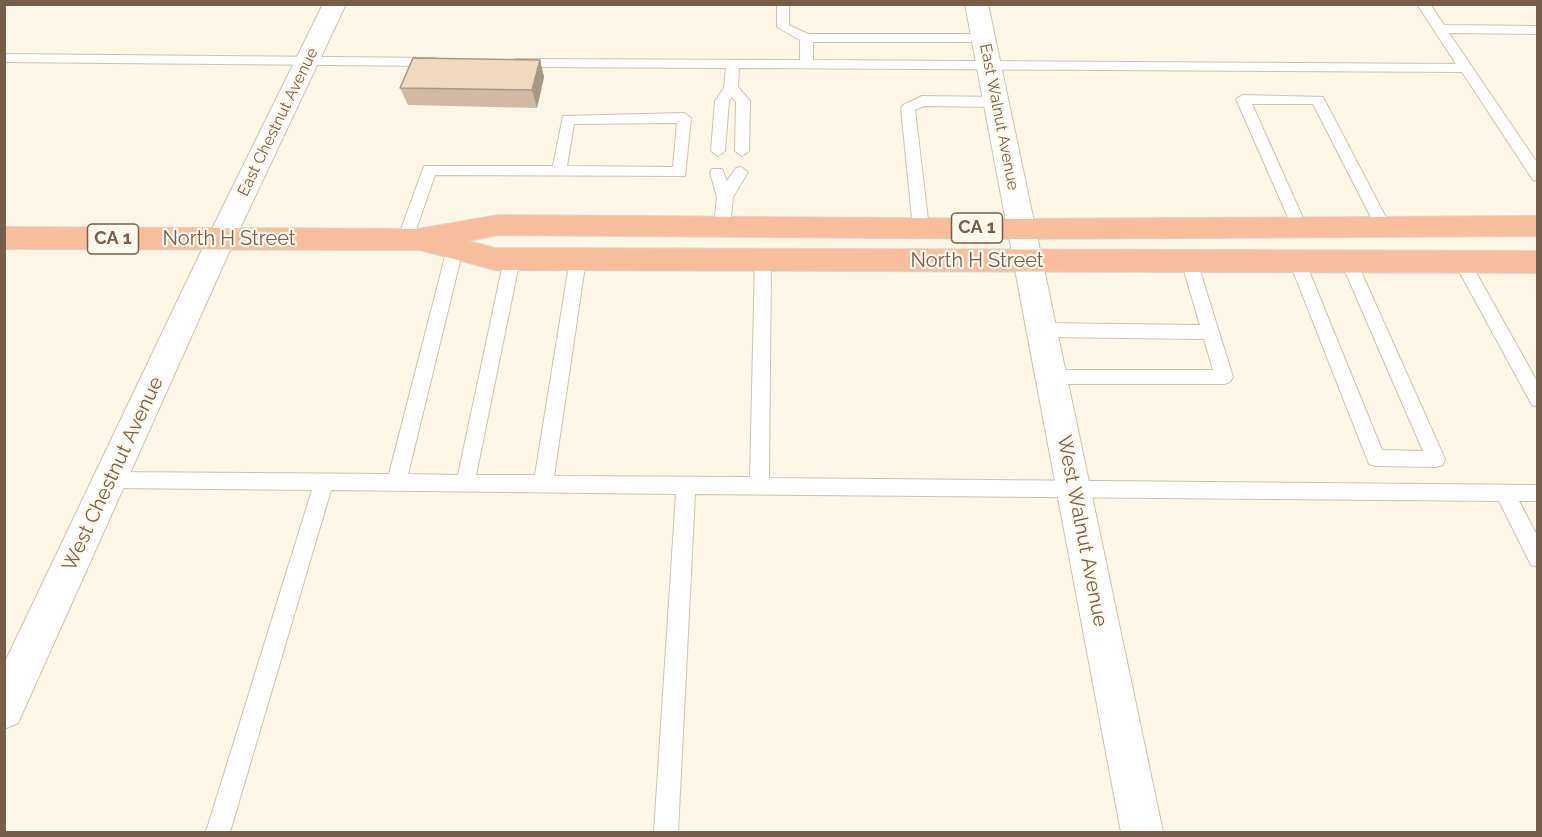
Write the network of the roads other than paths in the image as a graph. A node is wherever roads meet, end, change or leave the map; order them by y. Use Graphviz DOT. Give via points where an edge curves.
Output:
graph roads {
  1 [pos="335,4"];
  2 [pos="783,4"];
  3 [pos="976,4"];
  4 [pos="1423,4"];
  5 [pos="1439,29"];
  6 [pos="1538,30"];
  7 [pos="806,38"];
  8 [pos="983,38"];
  9 [pos="4,58"];
  10 [pos="308,61"];
  11 [pos="449,62"];
  12 [pos="496,62"];
  13 [pos="733,64"];
  14 [pos="807,65"];
  15 [pos="989,67"];
  16 [pos="1465,68"];
  17 [pos="731,88"];
  18 [pos="996,102"];
  19 [pos="718,151"];
  20 [pos="742,151"];
  21 [pos="559,171"];
  22 [pos="741,172"];
  23 [pos="717,173"];
  24 [pos="1538,176"];
  25 [pos="725,196"];
  26 [pos="722,226"];
  27 [pos="1538,226"];
  28 [pos="1299,227"];
  29 [pos="1383,227"];
  30 [pos="921,228"];
  31 [pos="4,238"];
  32 [pos="221,239"];
  33 [pos="412,240"];
  34 [pos="1025,245"];
  35 [pos="455,249"];
  36 [pos="512,259"];
  37 [pos="578,259"];
  38 [pos="763,260"];
  39 [pos="1189,261"];
  40 [pos="1297,261"];
  41 [pos="1349,262"];
  42 [pos="1462,262"];
  43 [pos="1538,262"];
  44 [pos="1042,330"];
  45 [pos="1210,332"];
  46 [pos="1052,377"];
  47 [pos="1538,400"];
  48 [pos="111,480"];
  49 [pos="324,482"];
  50 [pos="396,483"];
  51 [pos="465,484"];
  52 [pos="543,484"];
  53 [pos="686,486"];
  54 [pos="759,487"];
  55 [pos="1074,490"];
  56 [pos="1505,493"];
  57 [pos="1538,493"];
  58 [pos="1538,558"];
  59 [pos="4,709"];
  60 [pos="218,832"];
  61 [pos="666,832"];
  62 [pos="1142,832"];
  1 -- 10 [label="street, East Chestnut Avenue"];
  2 -- 7 [label="lane" via="783,27"];
  3 -- 8 [label="street, East Walnut Avenue"];
  4 -- 5 [label="lane"];
  5 -- 6 [label="lane"];
  5 -- 16 [label="lane"];
  7 -- 8 [label="lane"];
  7 -- 14 [label="lane"];
  8 -- 15 [label="street, East Walnut Avenue"];
  9 -- 10 [label="lane"];
  10 -- 11 [label="lane"];
  10 -- 32 [label="street, East Chestnut Avenue"];
  12 -- 13 [label="lane"];
  13 -- 14 [label="lane"];
  13 -- 17 [label="lane"];
  14 -- 15 [label="lane"];
  15 -- 16 [label="lane"];
  15 -- 18 [label="street, East Walnut Avenue"];
  16 -- 24 [label="lane"];
  17 -- 19 [label="lane" via="722,101"];
  17 -- 20 [label="lane" via="743,101"];
  18 -- 30 [label="lane" via="922,101 908,108"];
  18 -- 34 [label="street, East Walnut Avenue"];
  21 -- 21 [label="lane" via="680,172 684,118 568,119"];
  21 -- 33 [label="lane" via="429,170"];
  22 -- 25 [label="lane"];
  23 -- 25 [label="lane"];
  25 -- 26 [label="lane"];
  26 -- 30 [label="highway, North H Street / CA 1"];
  26 -- 33 [label="highway, North H Street / CA 1" via="499,225"];
  27 -- 29 [label="highway, North H Street / CA 1"];
  28 -- 29 [label="highway, North H Street / CA 1"];
  28 -- 29 [label="lane" via="1243,99 1318,100"];
  28 -- 34 [label="highway, North H Street / CA 1"];
  30 -- 34 [label="highway, North H Street / CA 1"];
  31 -- 32 [label="highway, North H Street / CA 1"];
  32 -- 33 [label="highway, North H Street / CA 1"];
  32 -- 48 [label="street, West Chestnut Avenue"];
  33 -- 35 [label="highway, North H Street / CA 1"];
  34 -- 38 [label="highway, North H Street / CA 1"];
  34 -- 39 [label="highway, North H Street / CA 1"];
  34 -- 44 [label="street, West Walnut Avenue"];
  35 -- 36 [label="highway, North H Street / CA 1"];
  35 -- 50 [label="lane"];
  36 -- 37 [label="highway, North H Street / CA 1"];
  36 -- 51 [label="lane"];
  37 -- 38 [label="highway, North H Street / CA 1"];
  37 -- 52 [label="lane"];
  38 -- 54 [label="lane"];
  39 -- 40 [label="highway, North H Street / CA 1"];
  39 -- 45 [label="lane"];
  40 -- 41 [label="highway, North H Street / CA 1"];
  40 -- 41 [label="lane" via="1376,458 1436,459"];
  41 -- 42 [label="highway, North H Street / CA 1"];
  42 -- 43 [label="highway, North H Street / CA 1"];
  42 -- 47 [label="lane"];
  44 -- 45 [label="lane"];
  44 -- 46 [label="street, West Walnut Avenue"];
  45 -- 46 [label="lane" via="1224,377"];
  46 -- 55 [label="street, West Walnut Avenue"];
  48 -- 49 [label="lane"];
  48 -- 59 [label="street, West Chestnut Avenue"];
  49 -- 50 [label="lane"];
  49 -- 60 [label="lane"];
  50 -- 51 [label="lane"];
  51 -- 52 [label="lane"];
  52 -- 53 [label="lane"];
  53 -- 54 [label="lane"];
  53 -- 61 [label="lane"];
  54 -- 55 [label="lane"];
  55 -- 56 [label="lane"];
  55 -- 62 [label="street, West Walnut Avenue"];
  56 -- 57 [label="lane"];
  56 -- 58 [label="lane"];
}
